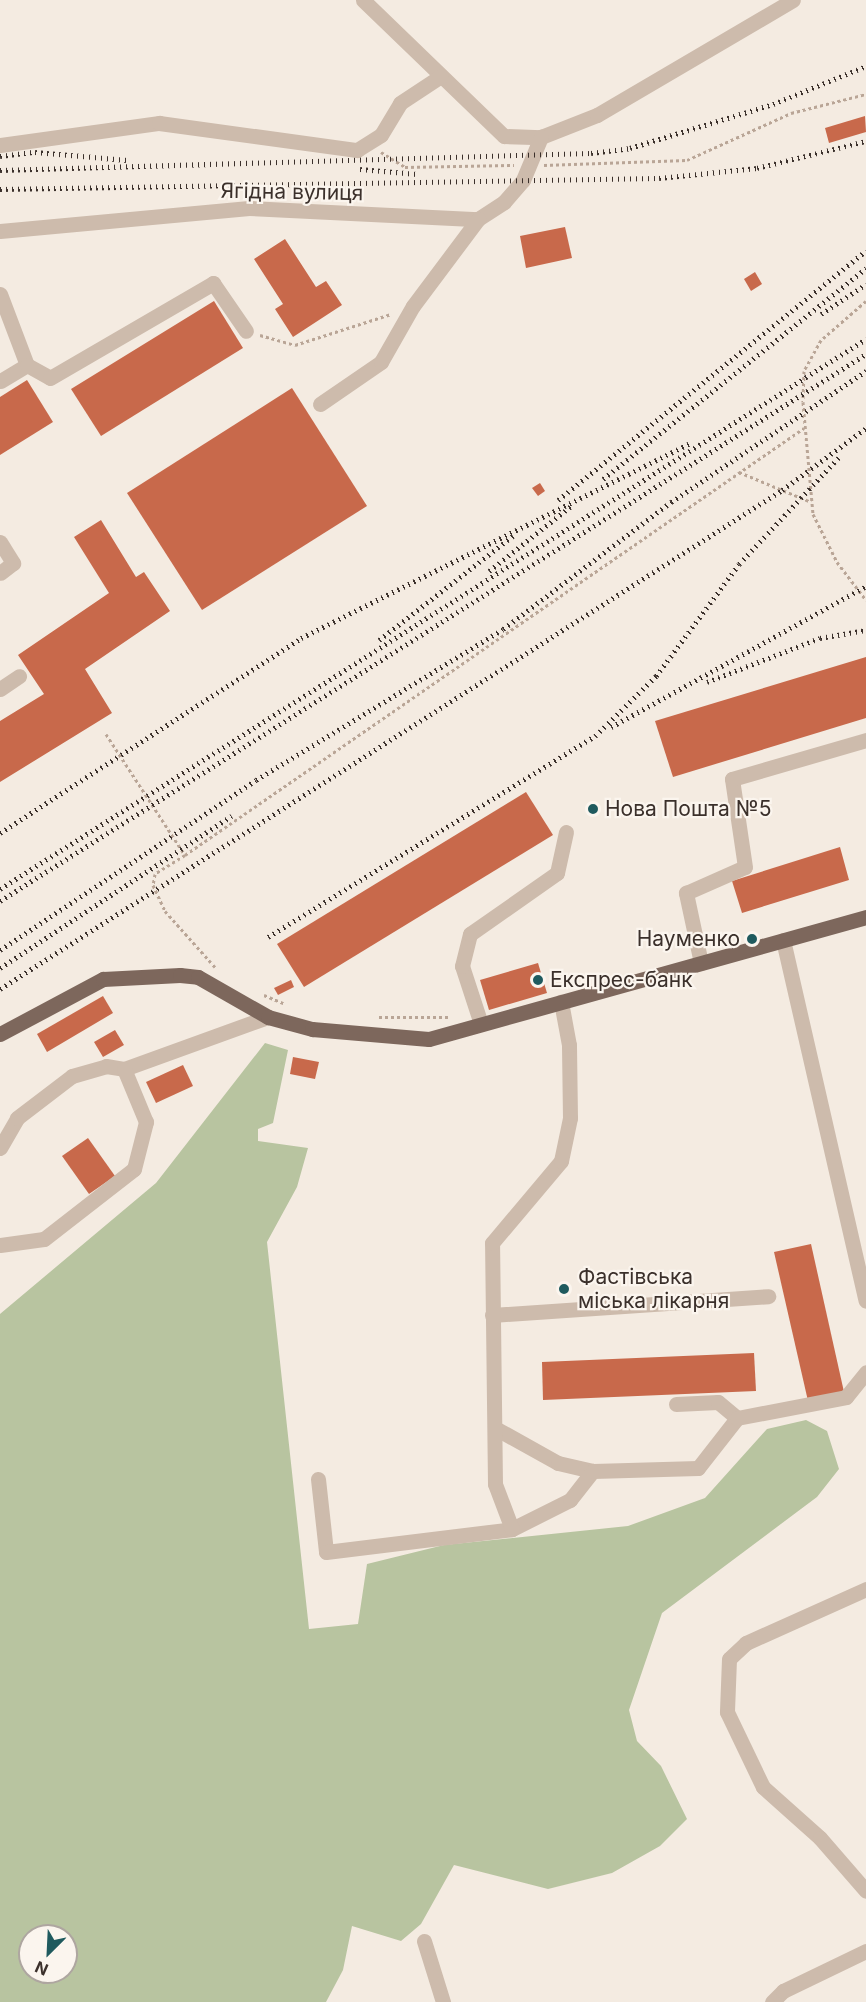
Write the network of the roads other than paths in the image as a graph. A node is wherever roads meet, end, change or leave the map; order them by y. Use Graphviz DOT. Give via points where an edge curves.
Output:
graph roads {
  1 [pos="364,0"];
  2 [pos="793,0"];
  3 [pos="441,76"];
  4 [pos="541,137"];
  5 [pos="0,145"];
  6 [pos="478,219"];
  7 [pos="0,231"];
  8 [pos="0,294"];
  9 [pos="246,331"];
  10 [pos="27,365"];
  11 [pos="0,381"];
  12 [pos="320,404"];
  13 [pos="0,542"];
  14 [pos="0,573"];
  15 [pos="19,676"];
  16 [pos="0,688"];
  17 [pos="866,740"];
  18 [pos="566,832"];
  19 [pos="866,917"];
  20 [pos="783,940"];
  21 [pos="701,963"];
  22 [pos="561,1002"];
  23 [pos="268,1017"];
  24 [pos="480,1020"];
  25 [pos="0,1034"];
  26 [pos="124,1069"];
  27 [pos="0,1148"];
  28 [pos="0,1245"];
  29 [pos="861,1250"];
  30 [pos="768,1296"];
  31 [pos="866,1301"];
  32 [pos="492,1315"];
  33 [pos="866,1372"];
  34 [pos="676,1404"];
  35 [pos="737,1418"];
  36 [pos="495,1428"];
  37 [pos="593,1471"];
  38 [pos="318,1479"];
  39 [pos="512,1529"];
  40 [pos="866,1589"];
  41 [pos="866,1891"];
  42 [pos="424,1941"];
  43 [pos="866,1951"];
  44 [pos="443,2002"];
  45 [pos="772,2002"];
  1 -- 3 [label="street"];
  2 -- 4 [label="street" via="597,115"];
  3 -- 4 [label="street" via="504,136"];
  3 -- 5 [label="street" via="400,103 381,135 357,150 293,145 159,123"];
  4 -- 6 [label="street" via="529,165 504,202"];
  6 -- 7 [label="street, Ягідна вулиця" via="249,208"];
  6 -- 12 [label="street" via="413,306 381,362"];
  8 -- 10 [label="street"];
  9 -- 10 [label="street" via="213,282 50,378"];
  10 -- 11 [label="street"];
  13 -- 14 [label="street" via="13,563"];
  15 -- 16 [label="street"];
  17 -- 21 [label="street" via="732,779 745,867 686,893"];
  18 -- 24 [label="street" via="557,873 470,934 462,966"];
  19 -- 20 [label="main road"];
  20 -- 21 [label="main road"];
  20 -- 29 [label="street"];
  21 -- 22 [label="main road"];
  22 -- 24 [label="main road"];
  22 -- 32 [label="street" via="569,1045 570,1118 561,1161 492,1243"];
  23 -- 24 [label="main road" via="312,1029 429,1039"];
  23 -- 25 [label="main road" via="213,985 180,975 103,979"];
  23 -- 26 [label="street"];
  26 -- 27 [label="street" via="98,1067 72,1076 16,1118"];
  26 -- 28 [label="street" via="146,1122 134,1168 44,1239"];
  29 -- 31 [label="street"];
  30 -- 32 [label="street"];
  32 -- 36 [label="street"];
  33 -- 35 [label="street" via="846,1396"];
  34 -- 35 [label="street" via="718,1402"];
  35 -- 37 [label="street" via="698,1468"];
  36 -- 37 [label="street" via="558,1463"];
  36 -- 39 [label="street" via="495,1485"];
  37 -- 39 [label="street" via="570,1500"];
  38 -- 39 [label="street" via="326,1552"];
  40 -- 41 [label="street" via="746,1643 729,1659 727,1712 763,1787 820,1838"];
  42 -- 44 [label="street"];
  43 -- 45 [label="street" via="783,1991"];
}
